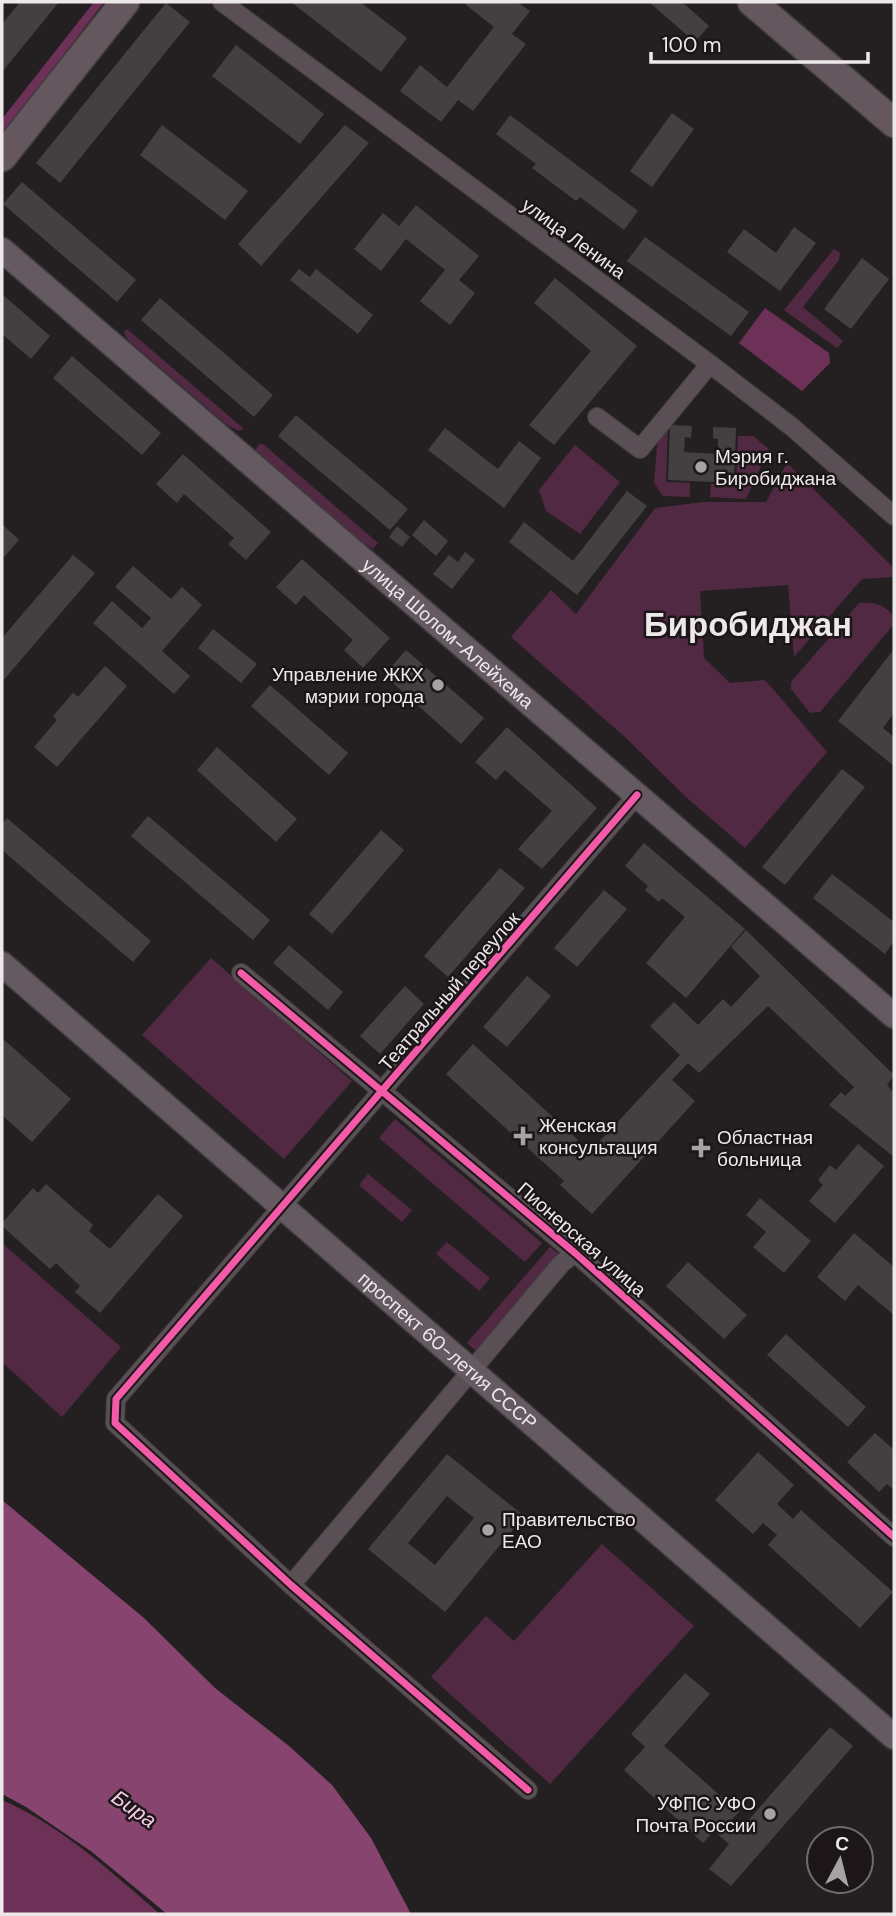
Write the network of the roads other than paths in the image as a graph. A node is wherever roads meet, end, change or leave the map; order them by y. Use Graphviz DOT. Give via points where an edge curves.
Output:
graph roads {
  1 [pos="125,2"];
  2 [pos="222,2"];
  3 [pos="752,2"];
  4 [pos="894,124"];
  5 [pos="2,157"];
  6 [pos="2,250"];
  7 [pos="710,364"];
  8 [pos="597,417"];
  9 [pos="894,516"];
  10 [pos="638,795"];
  11 [pos="2,964"];
  12 [pos="242,972"];
  13 [pos="894,1016"];
  14 [pos="384,1091"];
  15 [pos="282,1204"];
  16 [pos="575,1253"];
  17 [pos="472,1370"];
  18 [pos="894,1537"];
  19 [pos="290,1585"];
  20 [pos="894,1737"];
  21 [pos="528,1790"];
  1 -- 5 [label="main road"];
  2 -- 7 [label="street, улица Ленина"];
  3 -- 4 [label="main road"];
  6 -- 10 [label="main road, улица Шолом-Алейхема"];
  7 -- 8 [label="street" via="640,449"];
  7 -- 9 [label="street, улица Ленина" via="792,427"];
  10 -- 13 [label="main road, улица Шолом-Алейхема"];
  10 -- 14 [label="street, Театральный переулок"];
  11 -- 15 [label="main road, проспект 60-летия СССР"];
  12 -- 14 [label="street, Пионерская улица"];
  14 -- 15 [label="street, Театральный переулок"];
  14 -- 16 [label="street, Пионерская улица"];
  15 -- 17 [label="main road, проспект 60-летия СССР"];
  15 -- 19 [label="street, Театральный переулок" via="116,1399 115,1423"];
  16 -- 17 [label="street"];
  16 -- 18 [label="street, Пионерская улица"];
  17 -- 19 [label="street"];
  17 -- 20 [label="main road, проспект 60-летия СССР"];
  19 -- 21 [label="street, Театральный переулок"];
}
